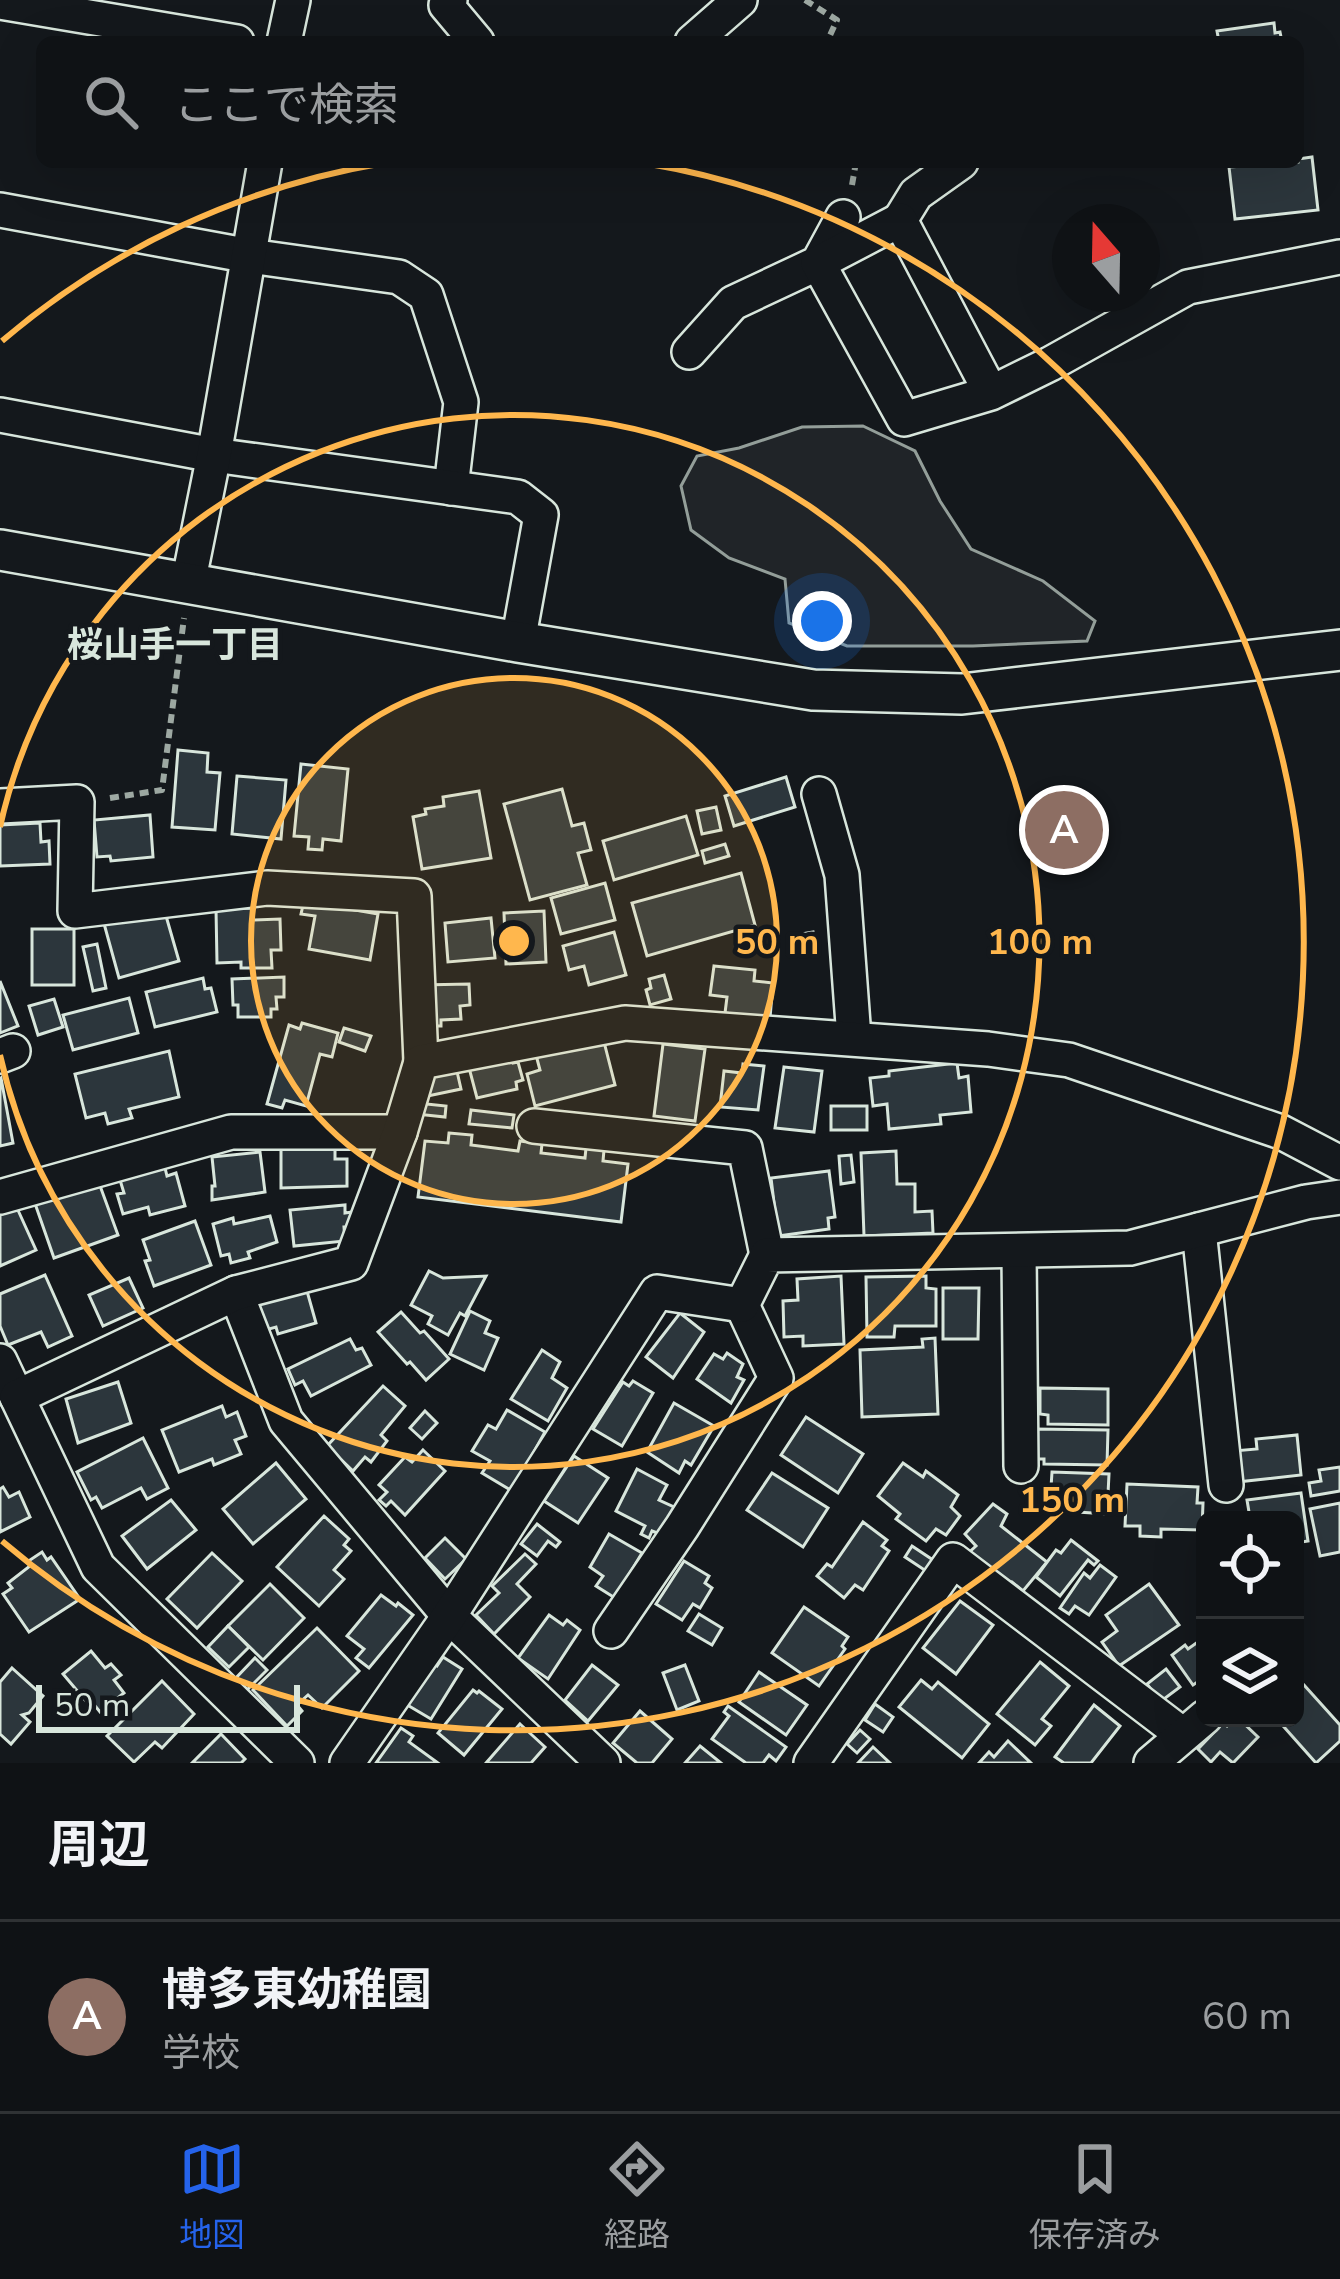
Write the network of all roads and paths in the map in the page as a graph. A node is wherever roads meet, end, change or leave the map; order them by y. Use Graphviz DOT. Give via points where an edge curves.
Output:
graph roads {
  1 [pos="293,0"];
  2 [pos="450,0"];
  3 [pos="740,0"];
  4 [pos="805,0"];
  5 [pos="0,2"];
  6 [pos="201,36"];
  7 [pos="285,36"];
  8 [pos="472,36"];
  9 [pos="699,36"];
  10 [pos="830,36"];
  11 [pos="264,168"];
  12 [pos="953,168"];
  13 [pos="0,210"];
  14 [pos="843,217"];
  15 [pos="900,220"];
  16 [pos="250,256"];
  17 [pos="1340,256"];
  18 [pos="818,263"];
  19 [pos="689,352"];
  20 [pos="991,393"];
  21 [pos="0,416"];
  22 [pos="214,455"];
  23 [pos="451,488"];
  24 [pos="0,550"];
  25 [pos="188,584"];
  26 [pos="518,642"];
  27 [pos="1340,650"];
  28 [pos="819,794"];
  29 [pos="77,802"];
  30 [pos="0,806"];
  31 [pos="854,1038"];
  32 [pos="421,1062"];
  33 [pos="535,1126"];
  34 [pos="400,1132"];
  35 [pos="1340,1163"];
  36 [pos="0,1197"];
  37 [pos="1340,1197"];
  38 [pos="1199,1230"];
  39 [pos="1019,1251"];
  40 [pos="766,1255"];
  41 [pos="236,1293"];
  42 [pos="742,1305"];
  43 [pos="0,1361"];
  44 [pos="17,1397"];
  45 [pos="1021,1466"];
  46 [pos="1226,1485"];
  47 [pos="449,1616"];
  48 [pos="611,1631"];
  49 [pos="1194,1726"];
  50 [pos="297,1763"];
  51 [pos="346,1763"];
  52 [pos="603,1763"];
  53 [pos="812,1763"];
  54 [pos="1150,1763"];
  1 -- 7 [label="street"];
  2 -- 8 [label="street" via="446,5"];
  3 -- 9 [label="street"];
  4 -- 10 [label="path" via="837,20"];
  5 -- 6 [label="street"];
  11 -- 16 [label="street"];
  12 -- 15 [label="street" via="916,194"];
  13 -- 16 [label="street"];
  14 -- 18 [label="street"];
  15 -- 18 [label="street"];
  15 -- 20 [label="street"];
  16 -- 22 [label="street"];
  16 -- 23 [label="street" via="399,277 426,296 461,402"];
  17 -- 20 [label="street" via="1188,287"];
  18 -- 19 [label="street" via="733,303"];
  18 -- 20 [label="street" via="904,419"];
  21 -- 22 [label="street"];
  22 -- 23 [label="street"];
  22 -- 25 [label="street"];
  23 -- 26 [label="street" via="518,497 542,515"];
  24 -- 25 [label="street"];
  25 -- 26 [label="street"];
  25 -- 29 [label="path" via="162,790"];
  26 -- 27 [label="street" via="813,690 962,694"];
  28 -- 31 [label="street" via="842,875"];
  29 -- 30 [label="street"];
  29 -- 32 [label="street" via="75,911 267,888 414,896"];
  31 -- 32 [label="street" via="625,1023"];
  31 -- 35 [label="street" via="1069,1060 1281,1132"];
  32 -- 34 [label="street"];
  33 -- 40 [label="street" via="745,1148"];
  34 -- 36 [label="street" via="231,1132"];
  34 -- 41 [label="street" via="351,1264"];
  37 -- 38 [label="street"];
  38 -- 39 [label="street" via="1130,1248"];
  38 -- 46 [label="street"];
  39 -- 40 [label="street"];
  39 -- 45 [label="street"];
  40 -- 42 [label="street"];
  41 -- 44 [label="street"];
  41 -- 47 [label="street" via="286,1421"];
  42 -- 47 [label="street" via="657,1292"];
  42 -- 48 [label="street" via="776,1378"];
  43 -- 44 [label="street"];
  44 -- 50 [label="street" via="98,1567"];
  47 -- 51 [label="street"];
  47 -- 52 [label="street"];
  49 -- 53 [label="street" via="953,1560"];
  49 -- 54 [label="street"];
}
